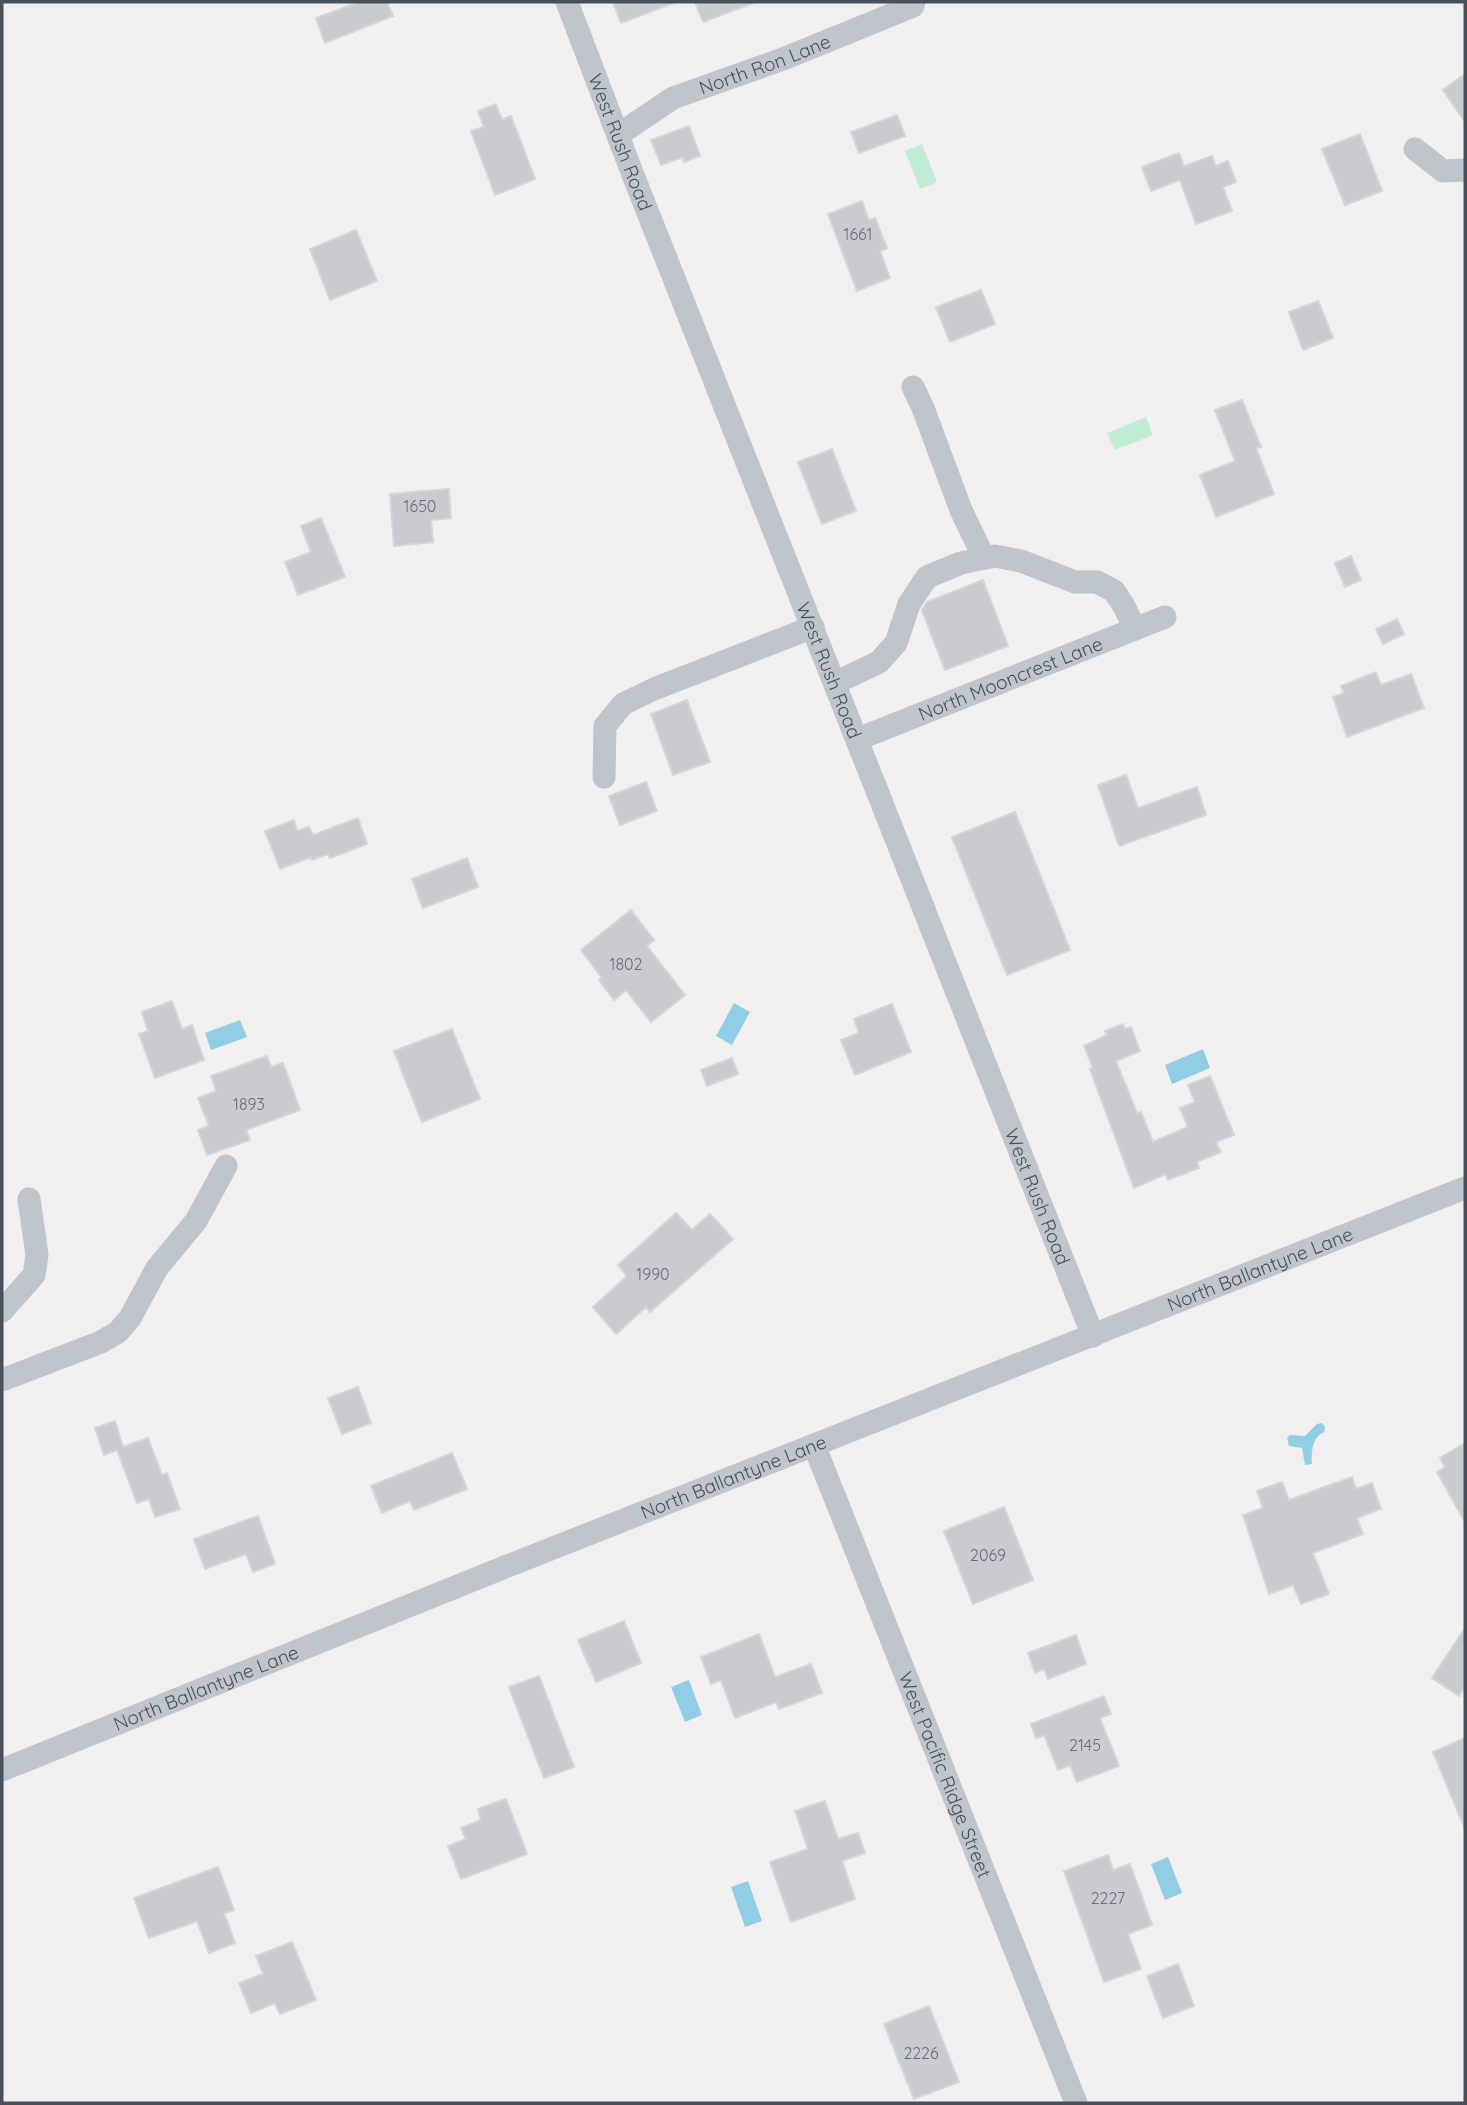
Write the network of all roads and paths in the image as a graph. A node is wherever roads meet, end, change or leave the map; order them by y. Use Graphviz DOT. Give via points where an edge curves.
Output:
graph roads {
  1 [pos="567,2"];
  2 [pos="914,2"];
  3 [pos="618,135"];
  4 [pos="1415,149"];
  5 [pos="1465,170"];
  6 [pos="913,387"];
  7 [pos="984,558"];
  8 [pos="1165,617"];
  9 [pos="813,627"];
  10 [pos="1135,629"];
  11 [pos="835,683"];
  12 [pos="858,739"];
  13 [pos="604,777"];
  14 [pos="226,1166"];
  15 [pos="1465,1188"];
  16 [pos="29,1199"];
  17 [pos="2,1311"];
  18 [pos="1093,1336"];
  19 [pos="2,1380"];
  20 [pos="814,1445"];
  21 [pos="2,1770"];
  22 [pos="1076,2103"];
  1 -- 3 [label="street, West Rush Road"];
  2 -- 3 [label="street, North Ron Lane" via="783,59 673,98"];
  3 -- 9 [label="street, West Rush Road"];
  4 -- 5 [label="street" via="1443,171"];
  6 -- 7 [label="street"];
  7 -- 10 [label="street" via="1021,561 1074,582 1097,582 1114,592"];
  7 -- 11 [label="street" via="927,577 909,604 896,643 879,663"];
  8 -- 10 [label="street, North Mooncrest Lane"];
  9 -- 11 [label="street, West Rush Road"];
  9 -- 13 [label="street" via="623,704 605,726"];
  10 -- 12 [label="street, North Mooncrest Lane"];
  11 -- 12 [label="street, West Rush Road"];
  12 -- 18 [label="street, West Rush Road"];
  14 -- 19 [label="street" via="196,1221 157,1268 118,1332"];
  15 -- 18 [label="street, North Ballantyne Lane"];
  16 -- 17 [label="street" via="37,1255 34,1275"];
  18 -- 20 [label="street, North Ballantyne Lane"];
  20 -- 21 [label="street, North Ballantyne Lane"];
  20 -- 22 [label="street, West Pacific Ridge Street"];
}
